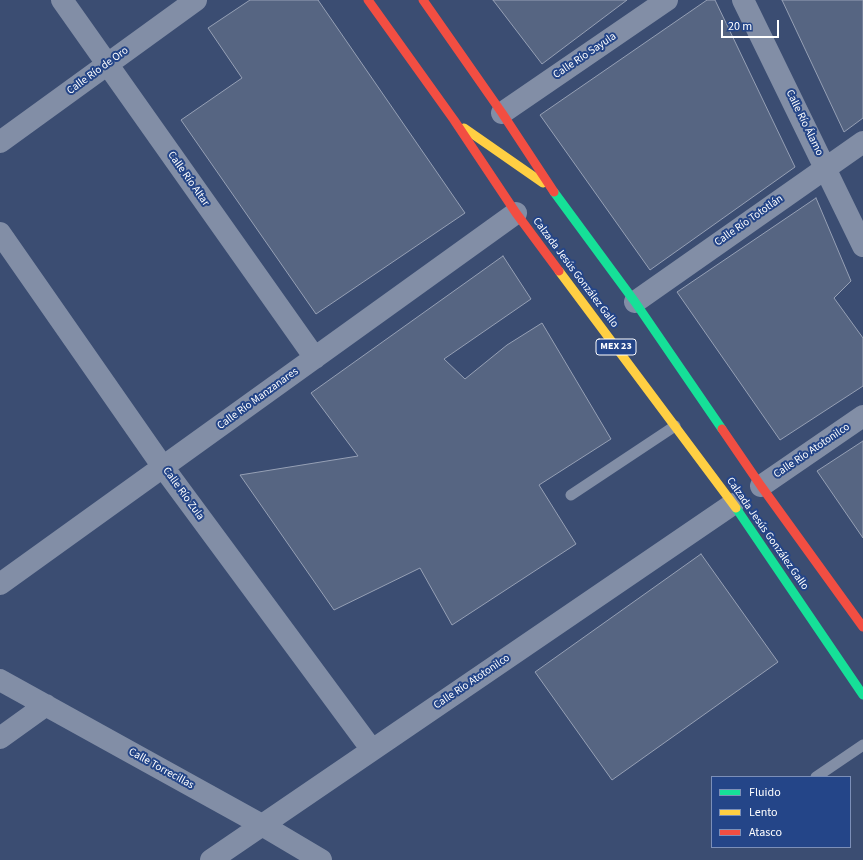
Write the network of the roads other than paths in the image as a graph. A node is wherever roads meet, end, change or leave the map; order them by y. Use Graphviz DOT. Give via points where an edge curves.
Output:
graph roads {
  1 [pos="62,0"];
  2 [pos="196,0"];
  3 [pos="368,0"];
  4 [pos="423,0"];
  5 [pos="667,0"];
  6 [pos="744,0"];
  7 [pos="107,64"];
  8 [pos="502,113"];
  9 [pos="454,120"];
  10 [pos="0,142"];
  11 [pos="863,142"];
  12 [pos="825,167"];
  13 [pos="552,189"];
  14 [pos="516,213"];
  15 [pos="0,233"];
  16 [pos="863,246"];
  17 [pos="635,302"];
  18 [pos="315,358"];
  19 [pos="863,416"];
  20 [pos="675,426"];
  21 [pos="163,467"];
  22 [pos="761,486"];
  23 [pos="571,495"];
  24 [pos="733,504"];
  25 [pos="3,576"];
  26 [pos="863,627"];
  27 [pos="0,680"];
  28 [pos="863,695"];
  29 [pos="46,705"];
  30 [pos="0,738"];
  31 [pos="863,745"];
  32 [pos="372,750"];
  33 [pos="817,776"];
  34 [pos="262,825"];
  35 [pos="305,854"];
  36 [pos="211,860"];
  37 [pos="321,860"];
  1 -- 7 [label="street, Calle Río Altar"];
  2 -- 7 [label="street, Calle Río de Oro"];
  3 -- 9 [label="main road, Calzada Jesús González Gallo / MEX 23"];
  4 -- 8 [label="main road, Calzada Jesús González Gallo"];
  5 -- 8 [label="street, Calle Río Sayula"];
  6 -- 12 [label="street, Calle Río Álamo"];
  7 -- 10 [label="street, Calle Río de Oro"];
  7 -- 18 [label="street, Calle Río Altar"];
  8 -- 13 [label="main road, Calzada Jesús González Gallo"];
  9 -- 13 [label="main road"];
  9 -- 14 [label="main road, Calzada Jesús González Gallo / MEX 23"];
  11 -- 12 [label="street, Calle Río Tototlán"];
  12 -- 16 [label="street, Calle Río Álamo"];
  12 -- 17 [label="street, Calle Río Tototlán"];
  13 -- 17 [label="main road, Calzada Jesús González Gallo"];
  14 -- 18 [label="street, Calle Río Manzanares"];
  14 -- 20 [label="main road, Calzada Jesús González Gallo / MEX 23"];
  15 -- 21 [label="street, Calle Río Zula"];
  17 -- 22 [label="main road, Calzada Jesús González Gallo"];
  18 -- 21 [label="street, Calle Río Manzanares"];
  19 -- 22 [label="street, Calle Río Atotonilco"];
  20 -- 23 [label="lane"];
  20 -- 24 [label="main road, Calzada Jesús González Gallo / MEX 23"];
  21 -- 25 [label="street, Calle Río Manzanares"];
  21 -- 32 [label="street, Calle Río Zula"];
  22 -- 26 [label="main road, Calzada Jesús González Gallo"];
  24 -- 28 [label="main road, Calzada Jesús González Gallo / MEX 23"];
  24 -- 32 [label="street, Calle Río Atotonilco"];
  27 -- 29 [label="street, Calle Torrecillas"];
  29 -- 30 [label="street"];
  29 -- 34 [label="street, Calle Torrecillas"];
  31 -- 33 [label="lane"];
  32 -- 34 [label="street, Calle Río Atotonilco"];
  34 -- 35 [label="street, Calle Torrecillas"];
  34 -- 36 [label="street, Calle Río Atotonilco"];
  35 -- 37 [label="street, Calle Torrecillas"];
}
